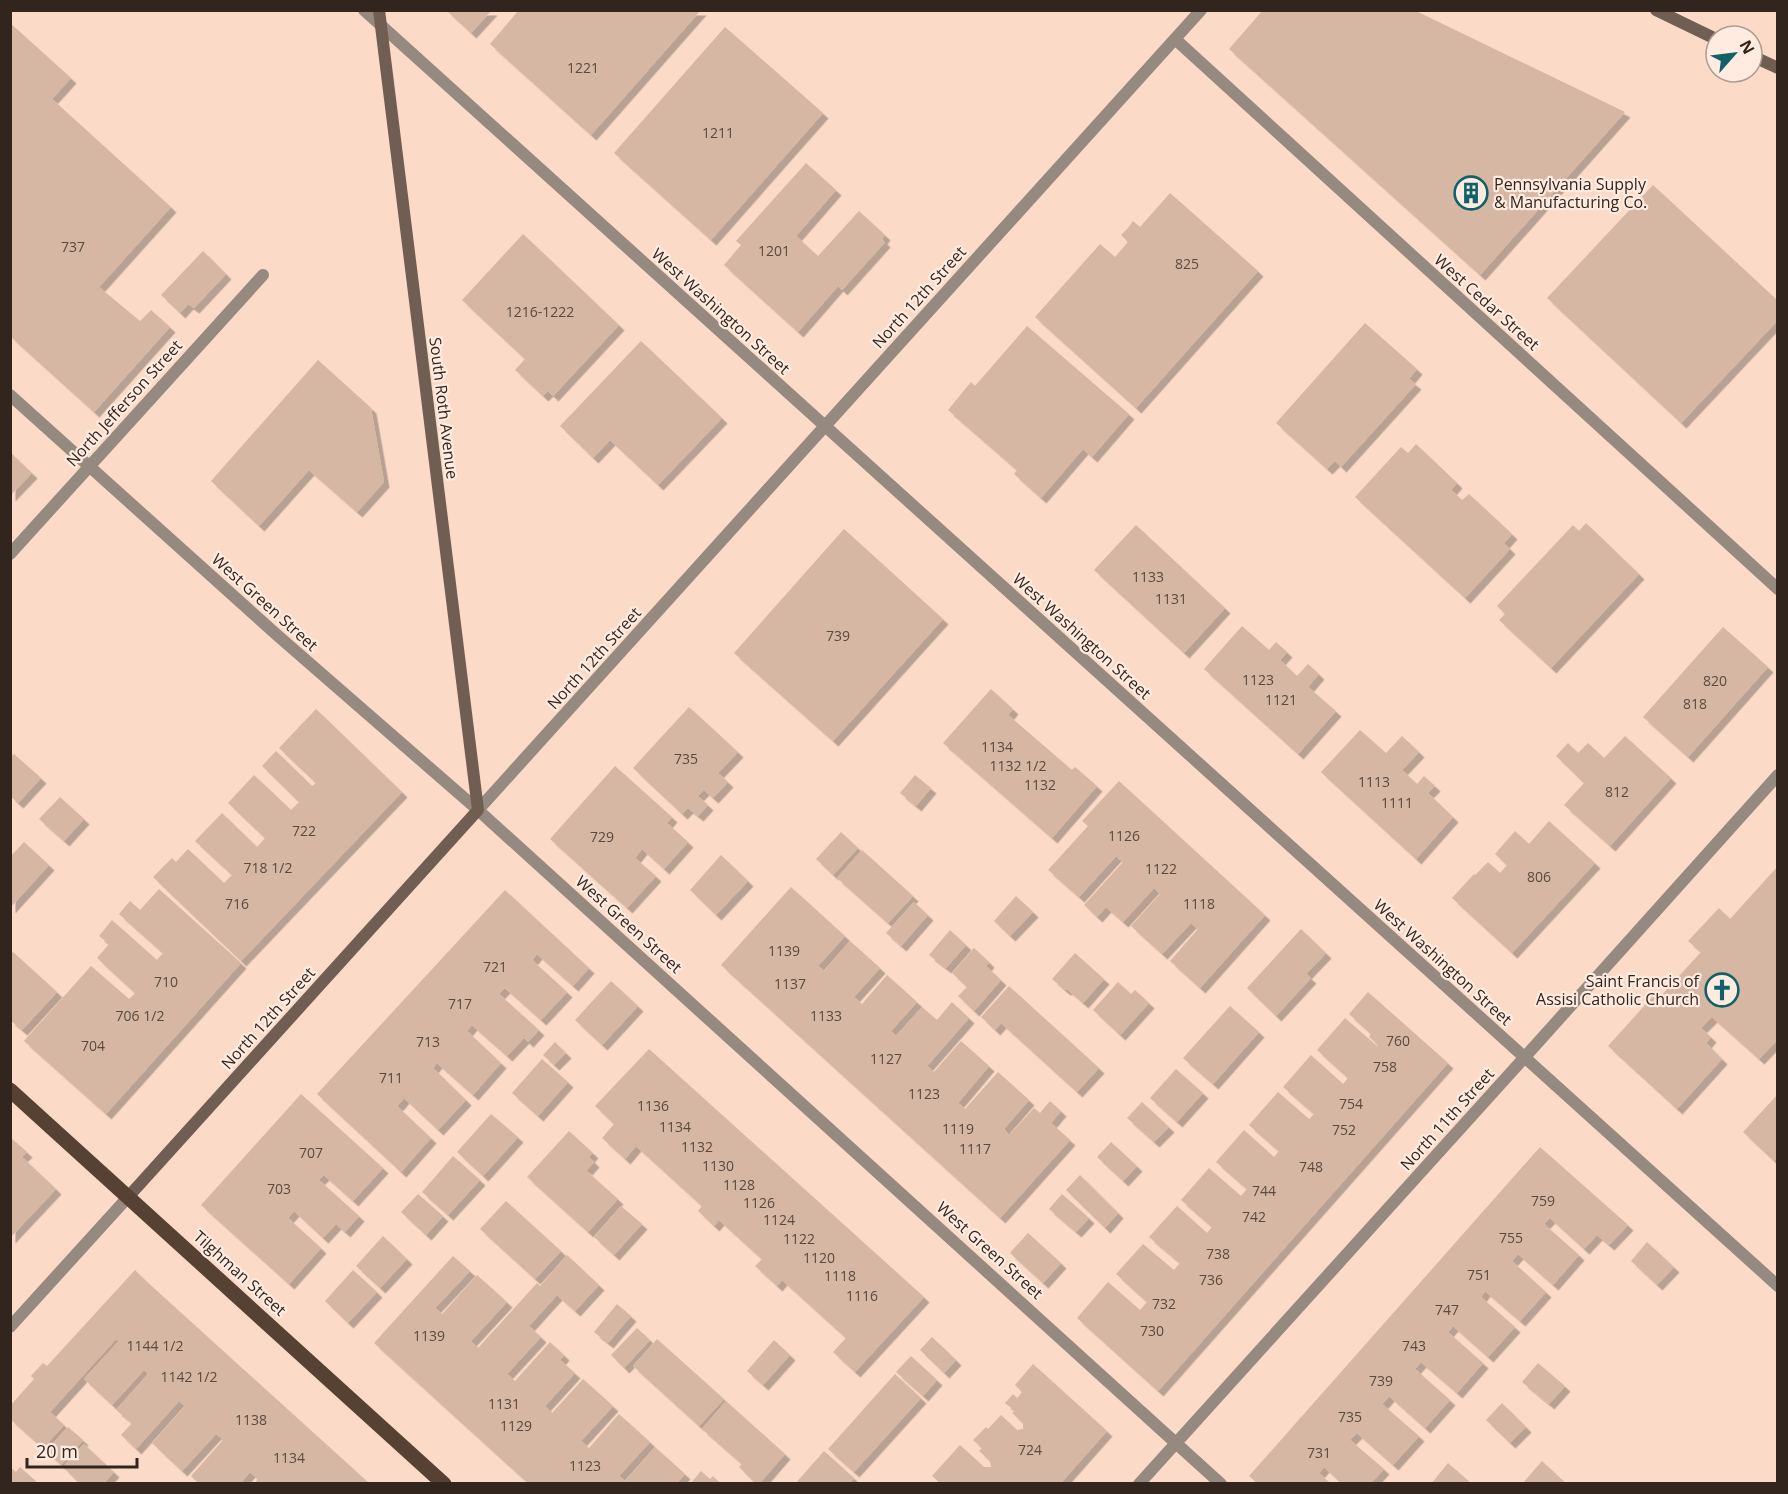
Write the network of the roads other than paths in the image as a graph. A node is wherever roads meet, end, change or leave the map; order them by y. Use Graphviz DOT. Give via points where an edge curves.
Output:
graph roads {
  1 [pos="364,10"];
  2 [pos="379,10"];
  3 [pos="1201,10"];
  4 [pos="1656,10"];
  5 [pos="381,26"];
  6 [pos="1704,33"];
  7 [pos="1175,39"];
  8 [pos="1764,62"];
  9 [pos="1778,68"];
  10 [pos="263,275"];
  11 [pos="10,395"];
  12 [pos="825,427"];
  13 [pos="89,466"];
  14 [pos="10,554"];
  15 [pos="1778,589"];
  16 [pos="1778,775"];
  17 [pos="478,810"];
  18 [pos="1524,1058"];
  19 [pos="10,1090"];
  20 [pos="129,1196"];
  21 [pos="1778,1287"];
  22 [pos="10,1327"];
  23 [pos="1177,1442"];
  24 [pos="444,1484"];
  25 [pos="1139,1484"];
  26 [pos="1221,1484"];
  1 -- 5 [label="street, West Washington Street"];
  2 -- 5 [label="main road, South Roth Avenue"];
  3 -- 7 [label="street, North 12th Street"];
  4 -- 6 [label="main road"];
  5 -- 12 [label="street, West Washington Street"];
  5 -- 17 [label="main road, South Roth Avenue"];
  7 -- 12 [label="street, North 12th Street"];
  7 -- 15 [label="street, West Cedar Street"];
  8 -- 9 [label="main road"];
  10 -- 13 [label="street, North Jefferson Street"];
  11 -- 13 [label="street, West Green Street"];
  12 -- 17 [label="street, North 12th Street"];
  12 -- 18 [label="street, West Washington Street"];
  13 -- 14 [label="street, North Jefferson Street"];
  13 -- 17 [label="street, West Green Street"];
  16 -- 18 [label="street, North 11th Street"];
  17 -- 20 [label="main road, North 12th Street"];
  17 -- 23 [label="street, West Green Street"];
  18 -- 21 [label="street, West Washington Street"];
  18 -- 23 [label="street, North 11th Street"];
  19 -- 20 [label="main road, Tilghman Street"];
  20 -- 22 [label="street, North 12th Street"];
  20 -- 24 [label="main road, Tilghman Street"];
  23 -- 25 [label="street, North 11th Street"];
  23 -- 26 [label="street, West Green Street"];
}
